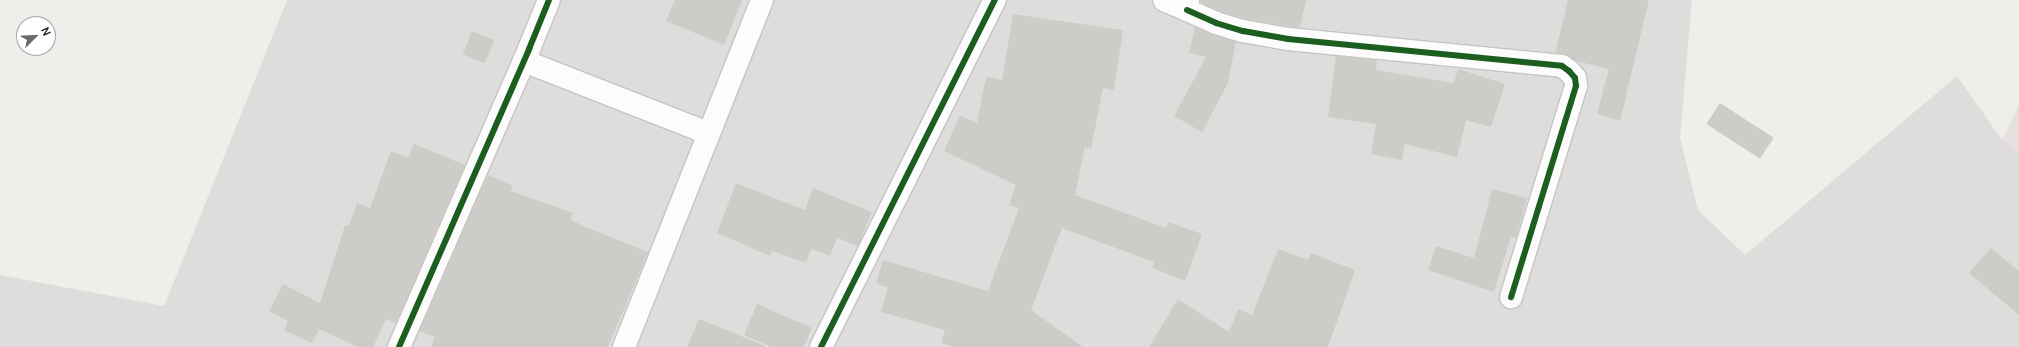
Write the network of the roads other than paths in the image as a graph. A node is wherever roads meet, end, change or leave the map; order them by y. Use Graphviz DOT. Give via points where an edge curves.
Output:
graph roads {
  1 [pos="549,0"];
  2 [pos="762,0"];
  3 [pos="995,0"];
  4 [pos="1164,0"];
  5 [pos="1187,5"];
  6 [pos="524,61"];
  7 [pos="708,133"];
  8 [pos="1511,297"];
  9 [pos="399,347"];
  10 [pos="624,347"];
  11 [pos="821,347"];
  1 -- 6 [label="street"];
  2 -- 7 [label="street"];
  3 -- 11 [label="street"];
  4 -- 5 [label="street"];
  5 -- 8 [label="street" via="1216,23 1243,31 1562,66 1569,71 1575,78 1576,86"];
  6 -- 7 [label="street"];
  6 -- 9 [label="street"];
  7 -- 10 [label="street"];
}
